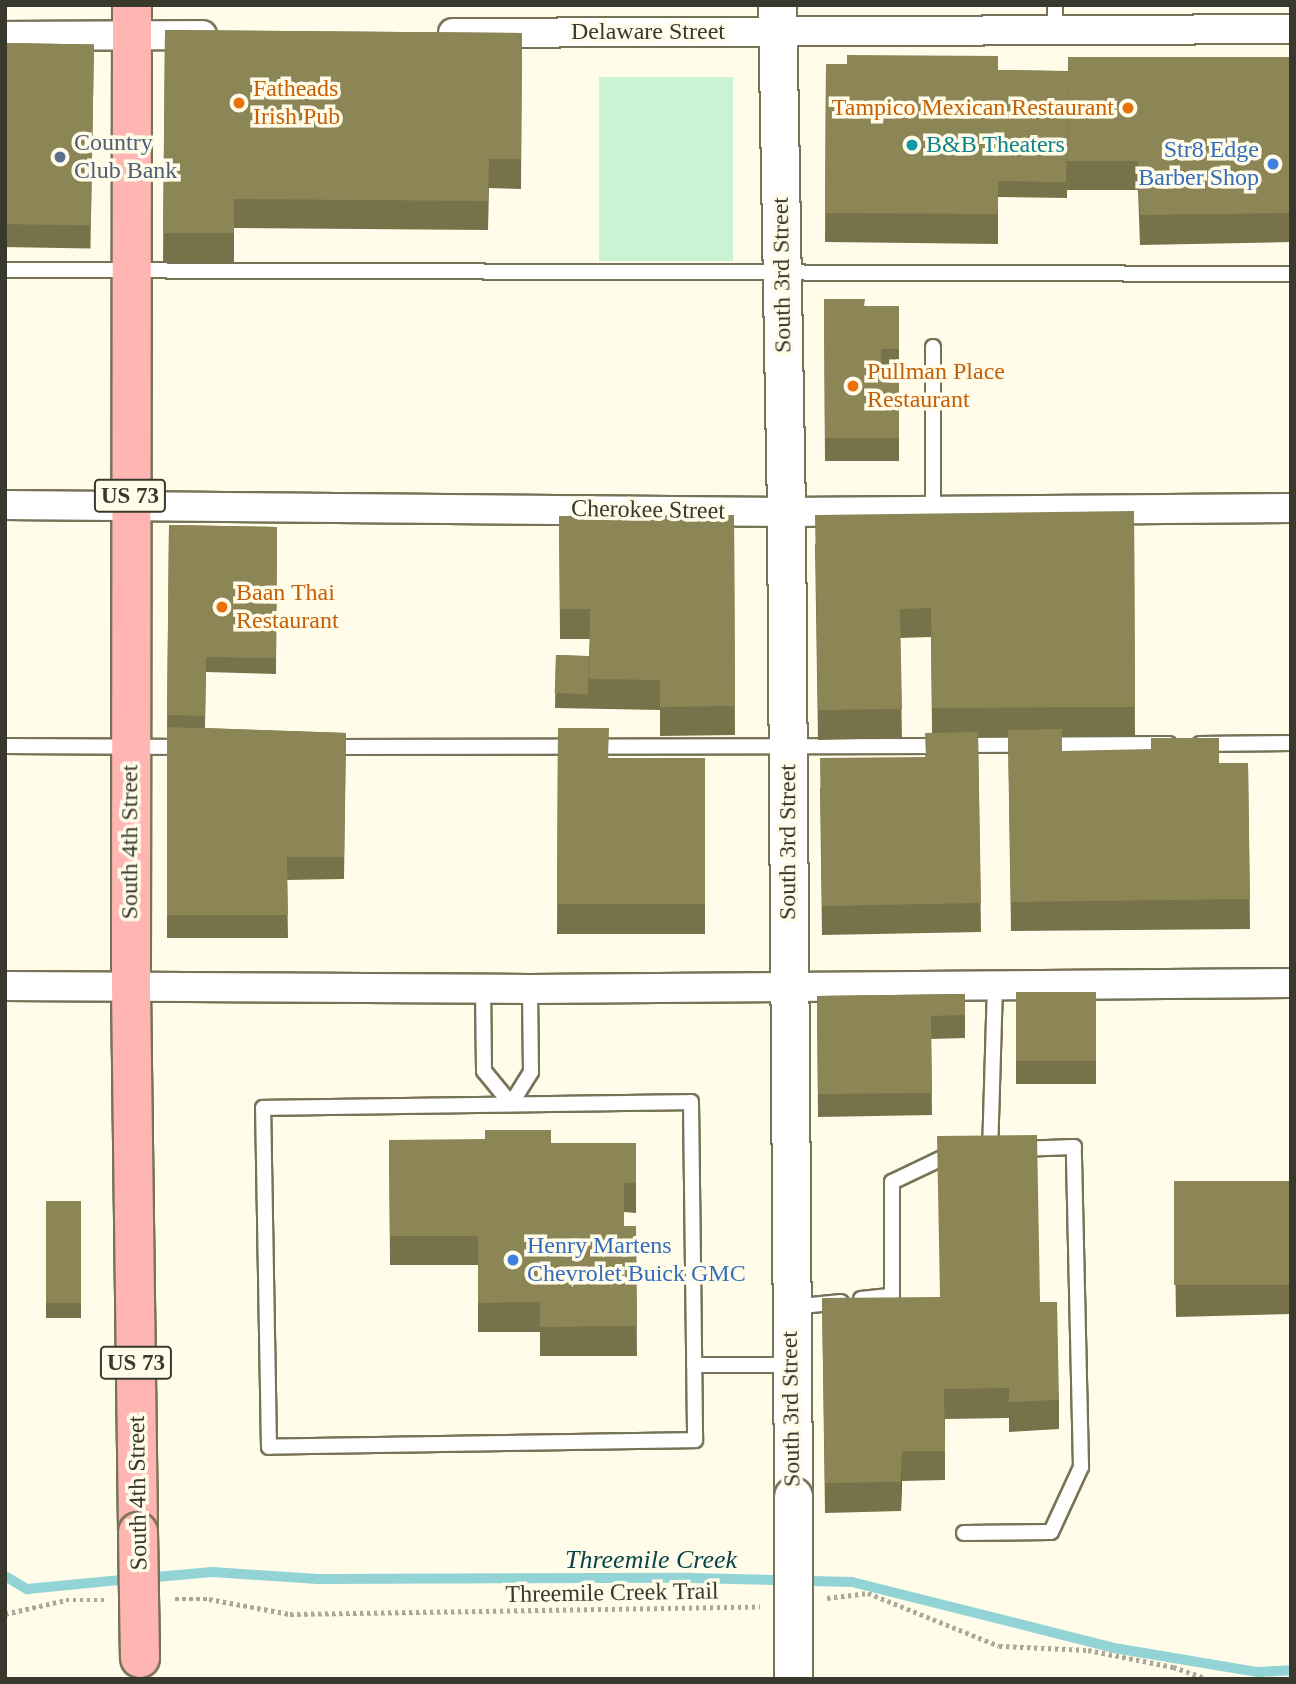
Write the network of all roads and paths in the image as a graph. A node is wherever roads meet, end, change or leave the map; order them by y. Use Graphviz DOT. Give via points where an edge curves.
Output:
graph roads {
  1 [pos="777,18"];
  2 [pos="1055,18"];
  3 [pos="132,20"];
  4 [pos="1291,29"];
  5 [pos="426,34"];
  6 [pos="230,35"];
  7 [pos="5,36"];
  8 [pos="131,269"];
  9 [pos="5,270"];
  10 [pos="781,271"];
  11 [pos="1291,274"];
  12 [pos="933,347"];
  13 [pos="5,505"];
  14 [pos="130,505"];
  15 [pos="1291,508"];
  16 [pos="933,511"];
  17 [pos="786,512"];
  18 [pos="1291,743"];
  19 [pos="5,746"];
  20 [pos="130,747"];
  21 [pos="200,747"];
  22 [pos="312,747"];
  23 [pos="787,747"];
  24 [pos="1291,983"];
  25 [pos="995,985"];
  26 [pos="5,986"];
  27 [pos="789,986"];
  28 [pos="131,987"];
  29 [pos="484,987"];
  30 [pos="530,989"];
  31 [pos="511,1104"];
  32 [pos="990,1150"];
  33 [pos="790,1307"];
  34 [pos="694,1365"];
  35 [pos="790,1365"];
  36 [pos="964,1533"];
  37 [pos="170,1599"];
  38 [pos="818,1599"];
  39 [pos="118,1600"];
  40 [pos="767,1606"];
  41 [pos="5,1614"];
  42 [pos="141,1669"];
  43 [pos="793,1679"];
  44 [pos="1207,1679"];
  1 -- 2 [label="street, Delaware Street"];
  1 -- 5 [label="street, Delaware Street"];
  1 -- 10 [label="street, South 3rd Street"];
  2 -- 4 [label="street, Delaware Street"];
  3 -- 6 [label="street"];
  3 -- 7 [label="street"];
  3 -- 8 [label="highway, South 4th Street / US 73"];
  8 -- 9 [label="lane"];
  8 -- 10 [label="lane"];
  8 -- 14 [label="highway, South 4th Street / US 73"];
  10 -- 11 [label="lane"];
  10 -- 17 [label="street, South 3rd Street"];
  12 -- 16 [label="lane"];
  13 -- 14 [label="street, Cherokee Street"];
  14 -- 17 [label="street, Cherokee Street"];
  14 -- 20 [label="highway, South 4th Street / US 73"];
  15 -- 16 [label="street, Cherokee Street"];
  16 -- 17 [label="street, Cherokee Street"];
  17 -- 23 [label="street, South 3rd Street"];
  18 -- 23 [label="lane"];
  19 -- 20 [label="lane"];
  20 -- 21 [label="lane"];
  20 -- 28 [label="highway, South 4th Street / US 73"];
  22 -- 23 [label="lane"];
  23 -- 27 [label="street, South 3rd Street"];
  24 -- 25 [label="street"];
  25 -- 27 [label="street"];
  25 -- 32 [label="lane"];
  26 -- 28 [label="street"];
  27 -- 30 [label="street"];
  27 -- 33 [label="street, South 3rd Street"];
  28 -- 29 [label="street"];
  28 -- 42 [label="highway, South 4th Street / US 73, bridge"];
  29 -- 30 [label="street"];
  29 -- 31 [label="lane" via="484,1071"];
  30 -- 31 [label="lane" via="531,1072"];
  31 -- 34 [label="lane" via="691,1102"];
  31 -- 34 [label="lane" via="263,1108 269,1447 695,1440"];
  32 -- 33 [label="lane" via="951,1153 892,1182 892,1296"];
  32 -- 36 [label="lane" via="1074,1147 1081,1467 1051,1532"];
  33 -- 35 [label="street, South 3rd Street"];
  34 -- 35 [label="lane"];
  35 -- 43 [label="street, South 3rd Street, bridge"];
  37 -- 40 [label="path, Threemile Creek Trail" via="209,1599 290,1614"];
  38 -- 44 [label="path" via="868,1593 999,1646 1088,1650 1173,1667"];
  39 -- 41 [label="path" via="66,1600"];
}
